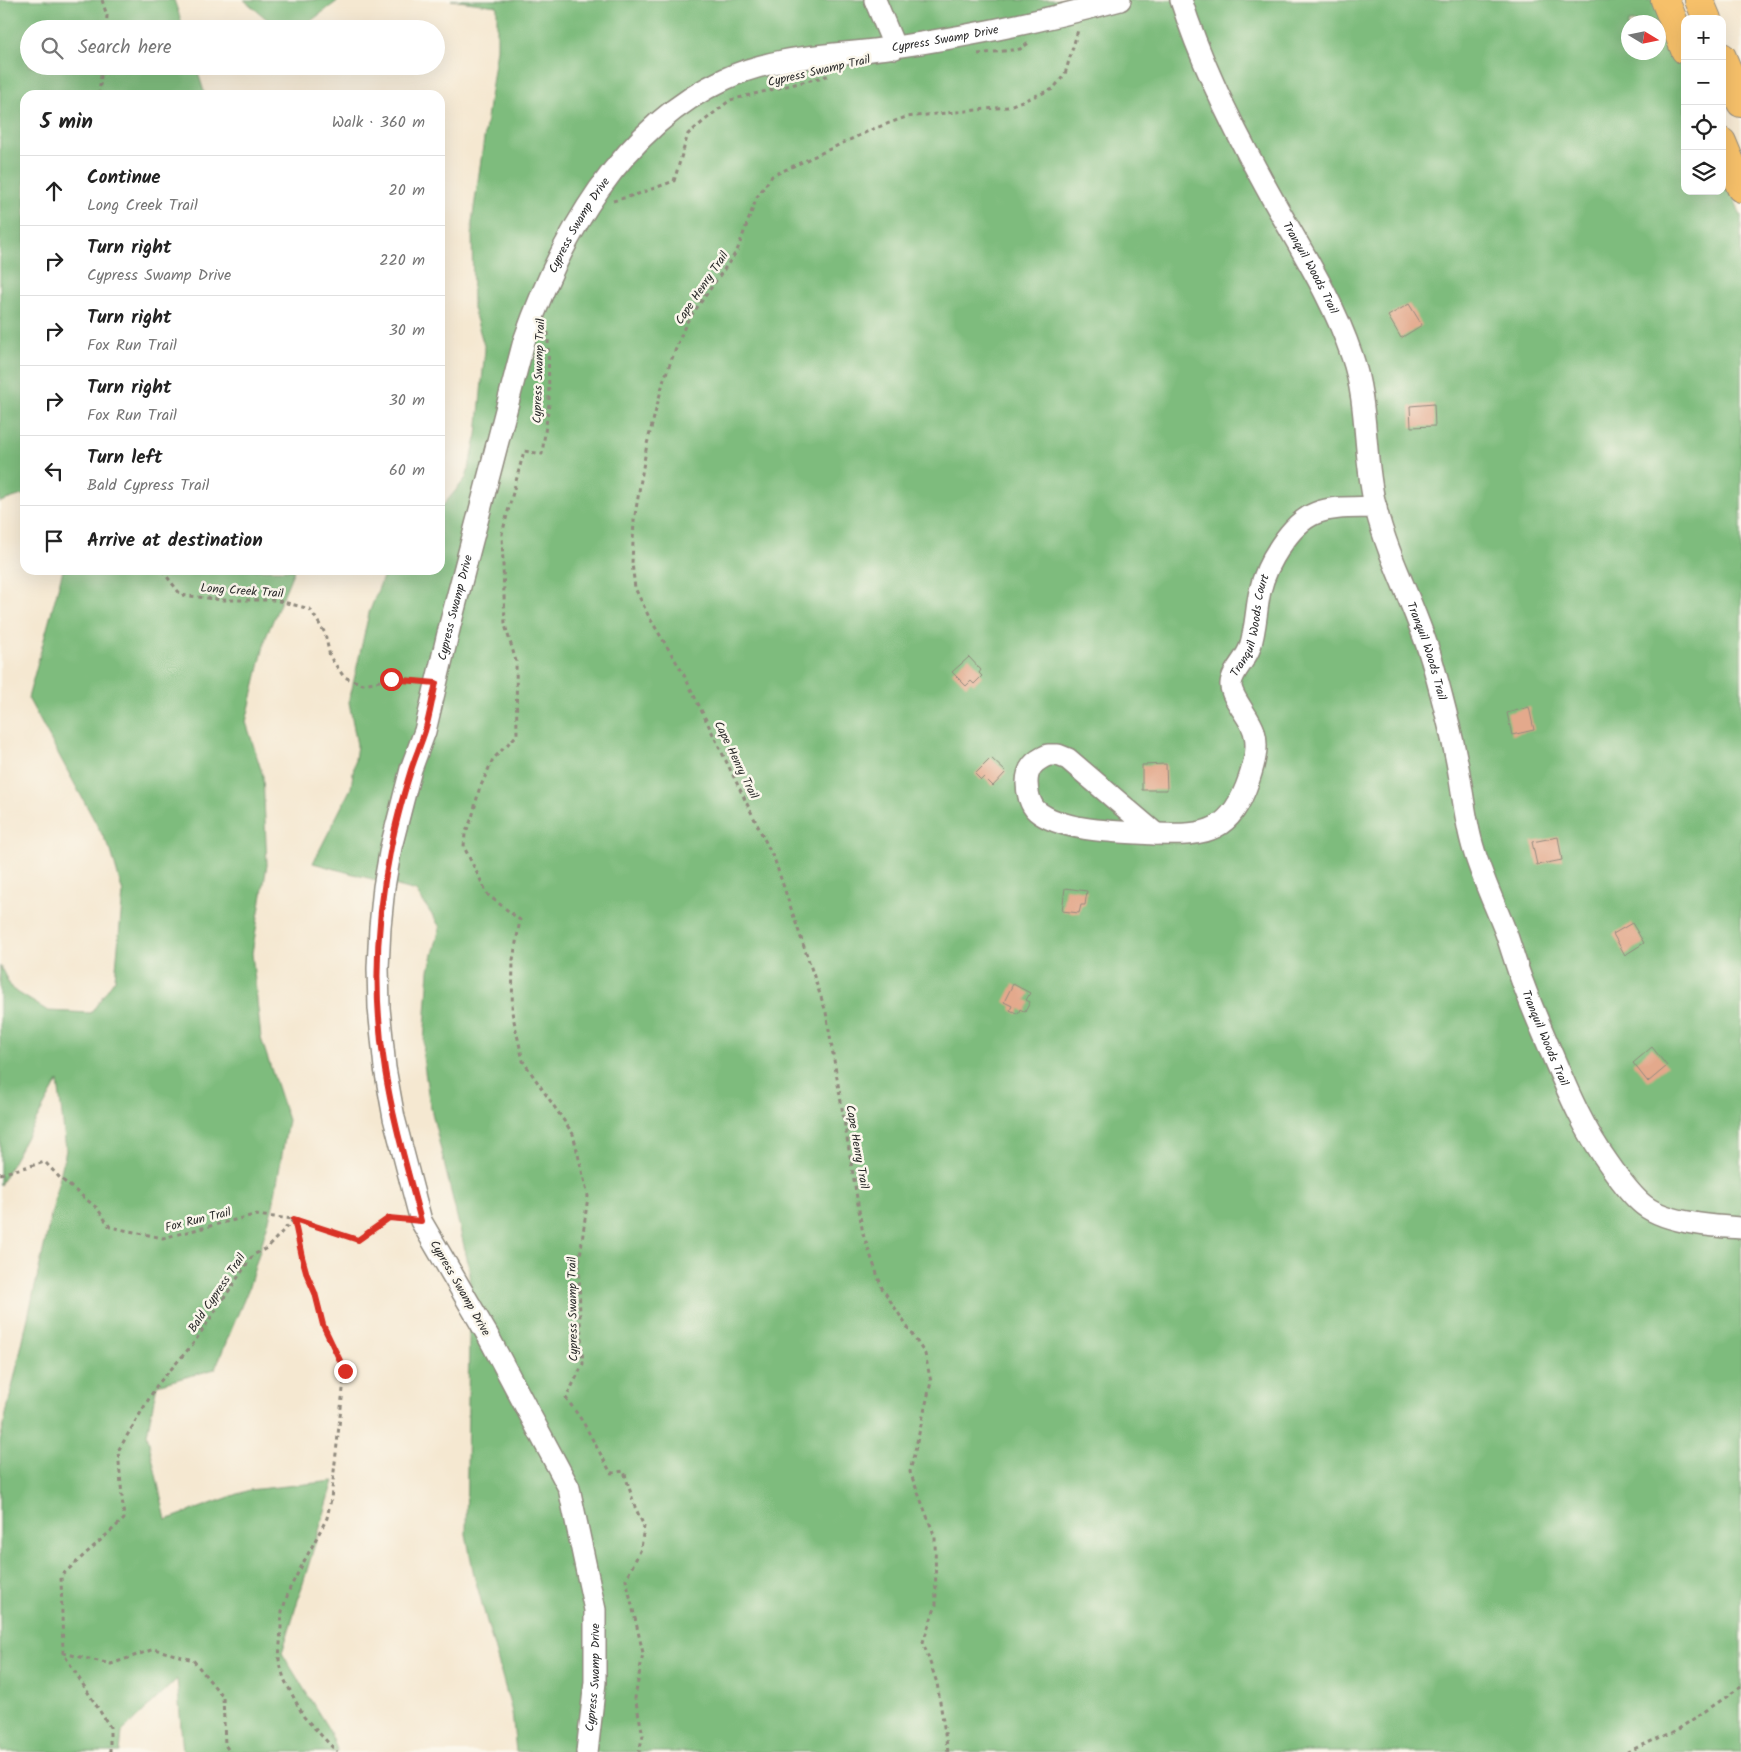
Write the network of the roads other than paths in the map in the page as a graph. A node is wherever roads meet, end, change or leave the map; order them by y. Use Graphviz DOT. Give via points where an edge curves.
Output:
graph roads {
  1 [pos="875,0"];
  2 [pos="1120,0"];
  3 [pos="1181,0"];
  4 [pos="1665,0"];
  5 [pos="1700,0"];
  6 [pos="1706,15"];
  7 [pos="1681,40"];
  8 [pos="894,48"];
  9 [pos="1723,60"];
  10 [pos="1741,103"];
  11 [pos="1725,150"];
  12 [pos="1741,188"];
  13 [pos="1376,507"];
  14 [pos="1156,834"];
  15 [pos="1741,1228"];
  16 [pos="587,1752"];
  1 -- 8 [label="street"];
  2 -- 8 [label="street, Cypress Swamp Drive" via="982,32"];
  3 -- 13 [label="street, Tranquil Woods Trail" via="1209,75 1233,126 1312,267 1352,354"];
  4 -- 7 [label="highway"];
  5 -- 6 [label="highway"];
  8 -- 16 [label="street, Cypress Swamp Drive" via="786,61 726,78 677,106 649,130 600,187 557,259 538,299 524,341 425,732 411,769 391,847 382,903 378,968 384,1068 394,1118 421,1221 487,1334 569,1488 595,1610 595,1682"];
  9 -- 10 [label="highway"];
  11 -- 12 [label="highway"];
  13 -- 14 [label="street, Tranquil Woods Court" via="1331,509 1314,514 1303,520 1275,552 1260,591 1250,647 1231,683 1232,691 1252,727 1257,747 1245,792 1235,811 1212,830 1198,834"];
  13 -- 15 [label="street, Tranquil Woods Trail" via="1391,558 1426,640 1456,758 1474,852 1524,988 1569,1096 1592,1141 1642,1205 1673,1219"];
  14 -- 14 [label="street, Tranquil Woods Court" via="1068,759 1048,755 1030,766 1027,791 1036,811 1073,826"];
}
